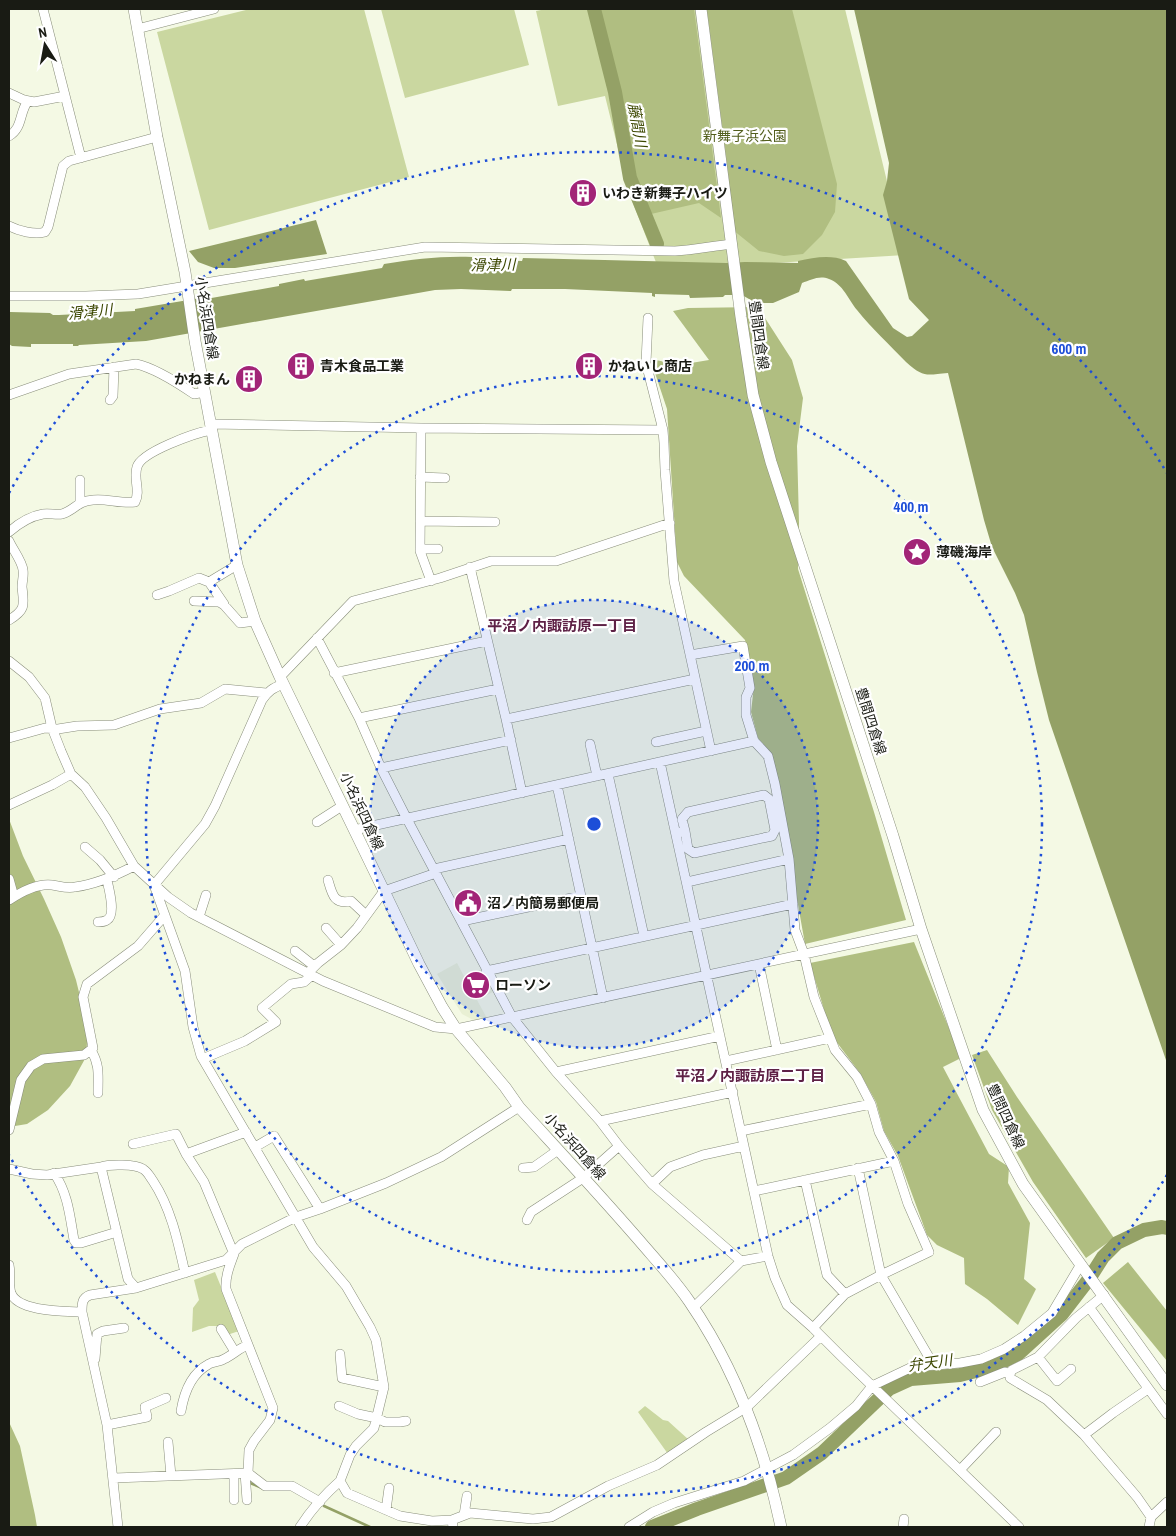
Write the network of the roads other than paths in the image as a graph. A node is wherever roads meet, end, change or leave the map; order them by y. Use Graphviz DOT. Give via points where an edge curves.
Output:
graph roads {
  1 [pos="43,9"];
  2 [pos="134,9"];
  3 [pos="214,9"];
  4 [pos="701,9"];
  5 [pos="137,28"];
  6 [pos="9,93"];
  7 [pos="64,96"];
  8 [pos="28,101"];
  9 [pos="9,136"];
  10 [pos="157,137"];
  11 [pos="81,158"];
  12 [pos="9,226"];
  13 [pos="732,244"];
  14 [pos="188,290"];
  15 [pos="9,296"];
  16 [pos="648,318"];
  17 [pos="114,368"];
  18 [pos="205,392"];
  19 [pos="9,395"];
  20 [pos="110,400"];
  21 [pos="211,427"];
  22 [pos="421,428"];
  23 [pos="663,430"];
  24 [pos="420,477"];
  25 [pos="445,478"];
  26 [pos="80,480"];
  27 [pos="80,502"];
  28 [pos="420,521"];
  29 [pos="495,522"];
  30 [pos="670,523"];
  31 [pos="9,532"];
  32 [pos="9,541"];
  33 [pos="420,548"];
  34 [pos="438,549"];
  35 [pos="237,565"];
  36 [pos="470,567"];
  37 [pos="431,581"];
  38 [pos="210,582"];
  39 [pos="157,594"];
  40 [pos="194,601"];
  41 [pos="224,605"];
  42 [pos="9,620"];
  43 [pos="255,621"];
  44 [pos="317,638"];
  45 [pos="487,640"];
  46 [pos="690,655"];
  47 [pos="9,661"];
  48 [pos="334,673"];
  49 [pos="695,679"];
  50 [pos="281,680"];
  51 [pos="498,689"];
  52 [pos="266,693"];
  53 [pos="359,718"];
  54 [pos="506,719"];
  55 [pos="52,728"];
  56 [pos="706,731"];
  57 [pos="9,738"];
  58 [pos="511,740"];
  59 [pos="754,741"];
  60 [pos="656,742"];
  61 [pos="590,744"];
  62 [pos="711,751"];
  63 [pos="660,762"];
  64 [pos="382,768"];
  65 [pos="71,774"];
  66 [pos="608,774"];
  67 [pos="597,776"];
  68 [pos="557,785"];
  69 [pos="522,793"];
  70 [pos="9,805"];
  71 [pos="342,806"];
  72 [pos="407,819"];
  73 [pos="317,822"];
  74 [pos="354,830"];
  75 [pos="680,832"];
  76 [pos="569,840"];
  77 [pos="85,847"];
  78 [pos="789,859"];
  79 [pos="134,866"];
  80 [pos="435,871"];
  81 [pos="110,878"];
  82 [pos="9,879"];
  83 [pos="328,880"];
  84 [pos="687,882"];
  85 [pos="154,885"];
  86 [pos="384,891"];
  87 [pos="206,895"];
  88 [pos="581,896"];
  89 [pos="11,898"];
  90 [pos="793,904"];
  91 [pos="165,915"];
  92 [pos="366,915"];
  93 [pos="199,917"];
  94 [pos="462,921"];
  95 [pos="98,922"];
  96 [pos="696,925"];
  97 [pos="326,928"];
  98 [pos="921,929"];
  99 [pos="644,936"];
  100 [pos="341,945"];
  101 [pos="593,948"];
  102 [pos="295,950"];
  103 [pos="804,954"];
  104 [pos="759,964"];
  105 [pos="486,971"];
  106 [pos="312,972"];
  107 [pos="707,975"];
  108 [pos="604,998"];
  109 [pos="512,1017"];
  110 [pos="456,1030"];
  111 [pos="720,1036"];
  112 [pos="830,1038"];
  113 [pos="91,1050"];
  114 [pos="776,1050"];
  115 [pos="203,1060"];
  116 [pos="726,1061"];
  117 [pos="556,1072"];
  118 [pos="98,1092"];
  119 [pos="733,1092"];
  120 [pos="871,1104"];
  121 [pos="519,1106"];
  122 [pos="600,1121"];
  123 [pos="9,1130"];
  124 [pos="742,1131"];
  125 [pos="246,1132"];
  126 [pos="132,1144"];
  127 [pos="619,1146"];
  128 [pos="744,1146"];
  129 [pos="255,1147"];
  130 [pos="558,1150"];
  131 [pos="186,1154"];
  132 [pos="894,1161"];
  133 [pos="101,1167"];
  134 [pos="523,1168"];
  135 [pos="858,1168"];
  136 [pos="9,1169"];
  137 [pos="54,1174"];
  138 [pos="583,1178"];
  139 [pos="805,1180"];
  140 [pos="652,1184"];
  141 [pos="754,1191"];
  142 [pos="320,1210"];
  143 [pos="296,1217"];
  144 [pos="527,1220"];
  145 [pos="117,1232"];
  146 [pos="234,1254"];
  147 [pos="768,1256"];
  148 [pos="741,1261"];
  149 [pos="9,1265"];
  150 [pos="1084,1268"];
  151 [pos="185,1273"];
  152 [pos="880,1274"];
  153 [pos="136,1288"];
  154 [pos="1101,1292"];
  155 [pos="845,1294"];
  156 [pos="1088,1307"];
  157 [pos="693,1308"];
  158 [pos="82,1312"];
  159 [pos="124,1328"];
  160 [pos="813,1328"];
  161 [pos="221,1329"];
  162 [pos="821,1336"];
  163 [pos="248,1345"];
  164 [pos="235,1352"];
  165 [pos="340,1354"];
  166 [pos="1038,1357"];
  167 [pos="93,1363"];
  168 [pos="933,1364"];
  169 [pos="1071,1369"];
  170 [pos="1010,1374"];
  171 [pos="980,1382"];
  172 [pos="1167,1385"];
  173 [pos="872,1386"];
  174 [pos="384,1387"];
  175 [pos="1148,1389"];
  176 [pos="166,1398"];
  177 [pos="339,1406"];
  178 [pos="747,1407"];
  179 [pos="181,1411"];
  180 [pos="1167,1414"];
  181 [pos="377,1418"];
  182 [pos="406,1420"];
  183 [pos="107,1425"];
  184 [pos="992,1432"];
  185 [pos="1084,1435"];
  186 [pos="168,1442"];
  187 [pos="958,1468"];
  188 [pos="768,1471"];
  189 [pos="247,1473"];
  190 [pos="234,1474"];
  191 [pos="171,1476"];
  192 [pos="114,1478"];
  193 [pos="340,1481"];
  194 [pos="388,1488"];
  195 [pos="467,1496"];
  196 [pos="234,1500"];
  197 [pos="246,1500"];
  198 [pos="320,1502"];
  199 [pos="1167,1502"];
  200 [pos="386,1510"];
  201 [pos="464,1515"];
  202 [pos="1151,1517"];
  203 [pos="452,1524"];
  204 [pos="118,1527"];
  205 [pos="300,1527"];
  206 [pos="629,1527"];
  207 [pos="781,1527"];
  208 [pos="1019,1527"];
  209 [pos="1149,1527"];
  1 -- 7 [label="street"];
  2 -- 5 [label="main road, 小名浜四倉線"];
  3 -- 5 [label="street"];
  4 -- 13 [label="main road, 豊間四倉線"];
  5 -- 10 [label="main road, 小名浜四倉線"];
  6 -- 8 [label="street"];
  7 -- 8 [label="street"];
  7 -- 11 [label="street"];
  8 -- 9 [label="street" via="19,127"];
  10 -- 11 [label="street"];
  10 -- 14 [label="main road, 小名浜四倉線"];
  11 -- 12 [label="street" via="64,166 45,232 17,230"];
  13 -- 14 [label="street" via="690,251 411,248"];
  13 -- 98 [label="main road, 豊間四倉線" via="749,374 771,462"];
  14 -- 15 [label="street" via="86,296"];
  14 -- 18 [label="main road, 小名浜四倉線"];
  16 -- 23 [label="street" via="646,363"];
  17 -- 18 [label="street" via="136,364 144,366 194,394"];
  17 -- 19 [label="street" via="69,374"];
  17 -- 20 [label="street"];
  18 -- 21 [label="main road, 小名浜四倉線"];
  21 -- 22 [label="street"];
  21 -- 27 [label="street" via="140,461 136,469 138,497 135,502 95,499"];
  21 -- 35 [label="main road, 小名浜四倉線"];
  22 -- 23 [label="street"];
  22 -- 24 [label="street"];
  23 -- 30 [label="street"];
  24 -- 25 [label="street"];
  24 -- 28 [label="street"];
  26 -- 27 [label="street"];
  27 -- 31 [label="street" via="61,514 42,514 17,524"];
  28 -- 29 [label="street"];
  28 -- 33 [label="street"];
  30 -- 36 [label="street" via="556,561 491,561"];
  30 -- 46 [label="street" via="674,581"];
  32 -- 42 [label="street" via="24,571 24,601 20,613"];
  33 -- 34 [label="street"];
  33 -- 37 [label="street"];
  35 -- 38 [label="street"];
  35 -- 43 [label="main road, 小名浜四倉線"];
  36 -- 37 [label="street"];
  36 -- 45 [label="street"];
  37 -- 44 [label="street" via="353,601"];
  38 -- 39 [label="street" via="199,578"];
  38 -- 41 [label="street"];
  40 -- 41 [label="street"];
  41 -- 43 [label="street" via="240,623"];
  43 -- 50 [label="main road, 小名浜四倉線"];
  44 -- 48 [label="street"];
  44 -- 50 [label="street"];
  45 -- 48 [label="street"];
  45 -- 51 [label="street"];
  46 -- 49 [label="street"];
  46 -- 59 [label="street" via="743,646 750,688 746,697 746,715"];
  47 -- 55 [label="street" via="29,677 45,698"];
  48 -- 53 [label="street"];
  49 -- 54 [label="street"];
  49 -- 56 [label="street"];
  50 -- 52 [label="street"];
  50 -- 71 [label="main road, 小名浜四倉線"];
  51 -- 53 [label="street"];
  51 -- 54 [label="street"];
  52 -- 55 [label="street" via="225,689 201,703 160,709 114,725"];
  52 -- 85 [label="street" via="208,818"];
  53 -- 64 [label="street"];
  54 -- 58 [label="street"];
  55 -- 57 [label="street"];
  55 -- 65 [label="street"];
  56 -- 60 [label="street"];
  56 -- 62 [label="street"];
  58 -- 64 [label="street"];
  58 -- 69 [label="street"];
  59 -- 62 [label="street"];
  59 -- 78 [label="street" via="768,756"];
  61 -- 67 [label="street"];
  62 -- 63 [label="street"];
  63 -- 66 [label="street"];
  63 -- 75 [label="street"];
  64 -- 72 [label="street"];
  65 -- 70 [label="street"];
  65 -- 79 [label="street" via="85,787"];
  66 -- 67 [label="street"];
  66 -- 99 [label="street"];
  67 -- 68 [label="street"];
  68 -- 69 [label="street"];
  68 -- 76 [label="street"];
  69 -- 72 [label="street"];
  71 -- 73 [label="street"];
  71 -- 74 [label="main road, 小名浜四倉線"];
  72 -- 74 [label="street"];
  72 -- 80 [label="street"];
  74 -- 86 [label="main road, 小名浜四倉線"];
  75 -- 75 [label="street" via="688,849 694,853 772,836 775,830 769,799 764,795 688,812 682,819"];
  75 -- 84 [label="street"];
  76 -- 80 [label="street"];
  76 -- 88 [label="street"];
  77 -- 81 [label="street" via="94,854"];
  78 -- 84 [label="street"];
  78 -- 90 [label="street"];
  79 -- 81 [label="street"];
  79 -- 85 [label="street"];
  80 -- 86 [label="street"];
  80 -- 94 [label="street"];
  81 -- 89 [label="street" via="74,888 40,885"];
  81 -- 95 [label="street" via="111,915 107,920"];
  82 -- 89 [label="street"];
  83 -- 92 [label="street" via="338,901 351,901"];
  84 -- 96 [label="street"];
  85 -- 91 [label="street"];
  85 -- 93 [label="street"];
  86 -- 92 [label="street"];
  86 -- 110 [label="main road, 小名浜四倉線"];
  87 -- 93 [label="street"];
  88 -- 94 [label="street"];
  88 -- 101 [label="street"];
  90 -- 96 [label="street"];
  90 -- 103 [label="street" via="795,930"];
  91 -- 113 [label="street" via="138,946 87,984 83,997"];
  91 -- 115 [label="street" via="185,971 193,1028"];
  92 -- 100 [label="street"];
  93 -- 106 [label="street"];
  94 -- 105 [label="street"];
  96 -- 99 [label="street"];
  96 -- 107 [label="street"];
  97 -- 100 [label="street"];
  98 -- 103 [label="street"];
  98 -- 150 [label="main road, 豊間四倉線" via="983,1110 1023,1184"];
  99 -- 101 [label="street"];
  100 -- 106 [label="street"];
  101 -- 105 [label="street"];
  101 -- 108 [label="street"];
  102 -- 106 [label="street"];
  103 -- 104 [label="street"];
  103 -- 112 [label="street" via="814,997"];
  104 -- 107 [label="street"];
  104 -- 114 [label="street"];
  105 -- 109 [label="street"];
  106 -- 110 [label="street" via="323,981 436,1027"];
  106 -- 115 [label="street" via="304,982 291,984 262,1008 276,1022 245,1041"];
  107 -- 108 [label="street"];
  107 -- 111 [label="street"];
  108 -- 109 [label="street"];
  109 -- 110 [label="street"];
  109 -- 117 [label="street"];
  110 -- 121 [label="main road, 小名浜四倉線"];
  111 -- 116 [label="street"];
  111 -- 117 [label="street"];
  112 -- 114 [label="street"];
  112 -- 120 [label="street"];
  113 -- 118 [label="street" via="99,1073"];
  113 -- 123 [label="street" via="84,1054 43,1059 31,1066 21,1080"];
  114 -- 116 [label="street"];
  115 -- 125 [label="street"];
  116 -- 119 [label="street"];
  117 -- 122 [label="street"];
  119 -- 122 [label="street"];
  119 -- 124 [label="street"];
  120 -- 124 [label="street"];
  120 -- 132 [label="street" via="879,1132"];
  121 -- 130 [label="main road, 小名浜四倉線"];
  121 -- 142 [label="street" via="441,1157"];
  122 -- 127 [label="street"];
  124 -- 128 [label="street"];
  125 -- 129 [label="street"];
  125 -- 131 [label="street"];
  126 -- 131 [label="street" via="176,1134"];
  127 -- 138 [label="street"];
  127 -- 140 [label="street"];
  128 -- 140 [label="street" via="702,1155 670,1167"];
  128 -- 141 [label="street"];
  129 -- 142 [label="street" via="274,1136"];
  129 -- 143 [label="street"];
  130 -- 134 [label="street" via="534,1168"];
  130 -- 138 [label="main road, 小名浜四倉線"];
  131 -- 146 [label="street" via="204,1182"];
  132 -- 135 [label="street"];
  132 -- 152 [label="street" via="929,1252"];
  133 -- 137 [label="street"];
  133 -- 145 [label="street"];
  133 -- 151 [label="street" via="115,1165 146,1170 162,1195"];
  135 -- 139 [label="street"];
  135 -- 152 [label="street"];
  136 -- 137 [label="street"];
  137 -- 145 [label="street" via="68,1204 76,1243"];
  138 -- 144 [label="street" via="535,1209"];
  138 -- 157 [label="main road, 小名浜四倉線" via="657,1261"];
  139 -- 141 [label="street"];
  139 -- 155 [label="street" via="827,1275"];
  140 -- 148 [label="street"];
  141 -- 147 [label="street"];
  142 -- 143 [label="street"];
  143 -- 146 [label="street" via="242,1244"];
  143 -- 174 [label="street" via="313,1247 346,1286 370,1327 376,1340"];
  145 -- 153 [label="street" via="128,1279"];
  146 -- 151 [label="street" via="226,1260"];
  146 -- 163 [label="street" via="226,1289"];
  147 -- 148 [label="street"];
  147 -- 160 [label="street" via="787,1305"];
  148 -- 157 [label="street"];
  149 -- 158 [label="street" via="12,1296 22,1304"];
  150 -- 154 [label="main road, 豊間四倉線"];
  150 -- 168 [label="street" via="1052,1313 1004,1349 981,1359"];
  151 -- 153 [label="street"];
  152 -- 155 [label="street"];
  152 -- 168 [label="street"];
  153 -- 158 [label="street" via="85,1297"];
  154 -- 156 [label="street"];
  154 -- 172 [label="main road, 豊間四倉線"];
  155 -- 160 [label="street"];
  156 -- 166 [label="street"];
  156 -- 175 [label="street"];
  157 -- 178 [label="main road, 小名浜四倉線"];
  158 -- 167 [label="street"];
  159 -- 167 [label="street" via="97,1334"];
  160 -- 162 [label="street"];
  161 -- 164 [label="street"];
  162 -- 173 [label="street"];
  162 -- 178 [label="street"];
  163 -- 164 [label="street"];
  163 -- 189 [label="street" via="273,1408 270,1420 249,1450"];
  164 -- 179 [label="street" via="210,1364 192,1380"];
  165 -- 174 [label="street" via="342,1378"];
  166 -- 169 [label="street" via="1057,1380"];
  166 -- 170 [label="street"];
  167 -- 183 [label="street"];
  168 -- 173 [label="street" via="912,1367"];
  170 -- 171 [label="street" via="1005,1372"];
  170 -- 185 [label="street" via="1010,1378 1047,1400"];
  173 -- 187 [label="street"];
  173 -- 188 [label="street" via="856,1406 830,1428"];
  174 -- 181 [label="street"];
  175 -- 180 [label="street"];
  175 -- 185 [label="street"];
  176 -- 183 [label="street" via="145,1407 148,1417"];
  177 -- 181 [label="street"];
  178 -- 188 [label="main road, 小名浜四倉線"];
  178 -- 201 [label="street" via="657,1464 551,1517"];
  181 -- 182 [label="street" via="385,1422"];
  181 -- 193 [label="street" via="374,1428 350,1455"];
  183 -- 192 [label="street"];
  184 -- 187 [label="street"];
  185 -- 202 [label="street"];
  186 -- 191 [label="street"];
  187 -- 208 [label="street"];
  188 -- 206 [label="street" via="674,1503"];
  188 -- 207 [label="main road, 小名浜四倉線"];
  189 -- 190 [label="street"];
  189 -- 197 [label="street"];
  189 -- 198 [label="street" via="265,1486 292,1486"];
  190 -- 191 [label="street"];
  190 -- 196 [label="street"];
  191 -- 192 [label="street"];
  192 -- 204 [label="street"];
  193 -- 198 [label="street"];
  193 -- 200 [label="street" via="347,1493"];
  194 -- 200 [label="street"];
  195 -- 201 [label="street"];
  198 -- 205 [label="street"];
  199 -- 202 [label="street"];
  200 -- 203 [label="street" via="400,1516"];
  201 -- 203 [label="street"];
  202 -- 209 [label="street"];
}
